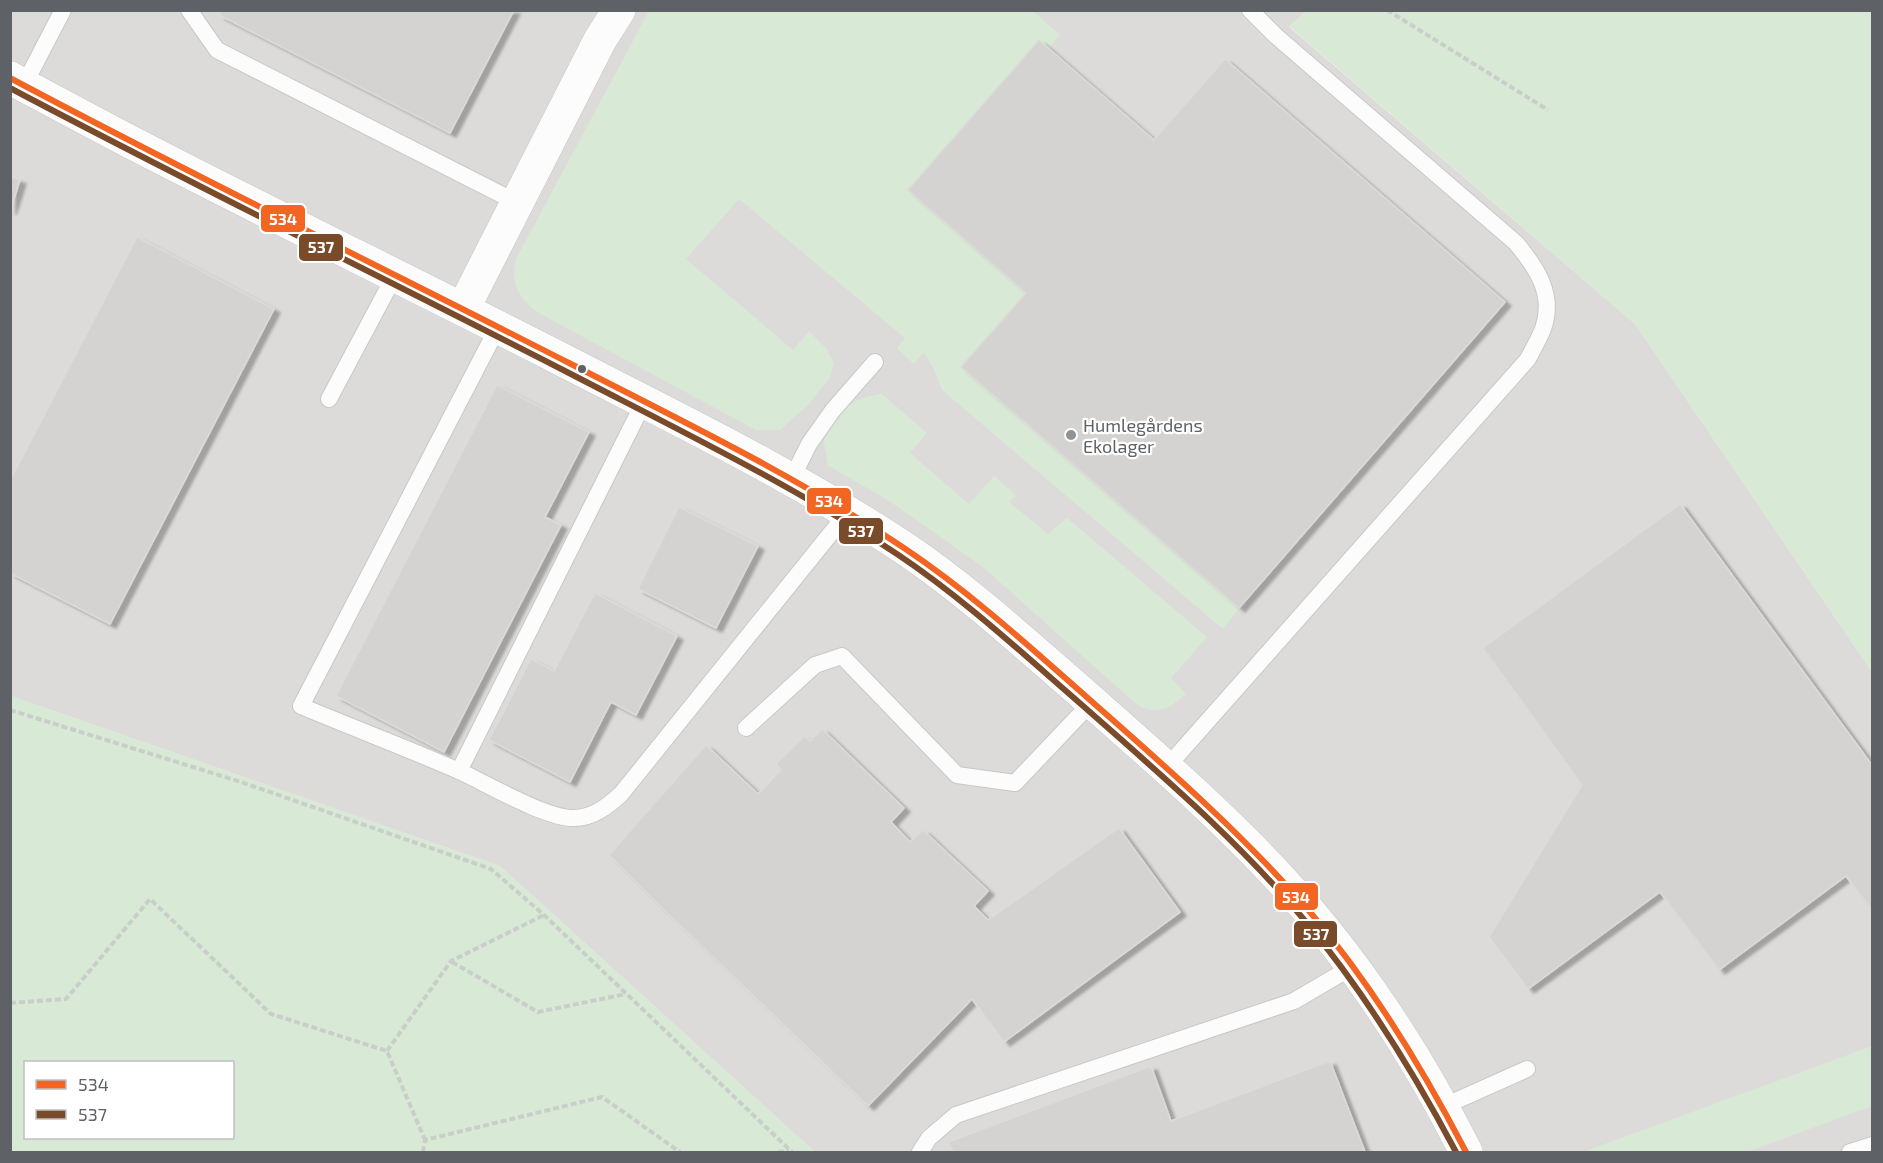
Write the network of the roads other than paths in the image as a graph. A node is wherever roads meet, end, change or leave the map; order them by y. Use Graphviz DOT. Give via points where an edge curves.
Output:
graph roads {
  1 [pos="63,10"];
  2 [pos="189,10"];
  3 [pos="619,10"];
  4 [pos="1250,10"];
  5 [pos="17,82"];
  6 [pos="516,202"];
  7 [pos="394,276"];
  8 [pos="463,309"];
  9 [pos="498,327"];
  10 [pos="875,362"];
  11 [pos="329,399"];
  12 [pos="644,402"];
  13 [pos="791,480"];
  14 [pos="848,512"];
  15 [pos="1092,702"];
  16 [pos="746,728"];
  17 [pos="1166,768"];
  18 [pos="459,771"];
  19 [pos="1352,968"];
  20 [pos="1527,1069"];
  21 [pos="1442,1107"];
  22 [pos="1872,1145"];
  23 [pos="920,1152"];
  24 [pos="1463,1152"];
  25 [pos="1850,1152"];
  1 -- 5 [label="lane"];
  2 -- 6 [label="lane" via="217,50"];
  3 -- 6 [label="street"];
  4 -- 17 [label="lane" via="1516,243 1536,267 1547,297 1544,328 1528,359"];
  5 -- 7 [label="street"];
  6 -- 8 [label="street"];
  7 -- 8 [label="street"];
  7 -- 11 [label="lane"];
  8 -- 9 [label="street"];
  9 -- 12 [label="street"];
  9 -- 18 [label="lane" via="301,706"];
  10 -- 13 [label="lane" via="833,410 809,444"];
  12 -- 13 [label="street"];
  12 -- 18 [label="lane"];
  13 -- 14 [label="street"];
  14 -- 15 [label="street" via="947,579"];
  14 -- 18 [label="lane" via="609,805 591,816 552,814"];
  15 -- 16 [label="lane" via="1015,783 957,775 842,656 815,665"];
  15 -- 17 [label="street"];
  17 -- 19 [label="street" via="1285,884"];
  19 -- 21 [label="street"];
  19 -- 23 [label="lane" via="1294,1001 956,1115 929,1138"];
  20 -- 21 [label="lane"];
  21 -- 24 [label="street"];
  22 -- 25 [label="lane"];
}
